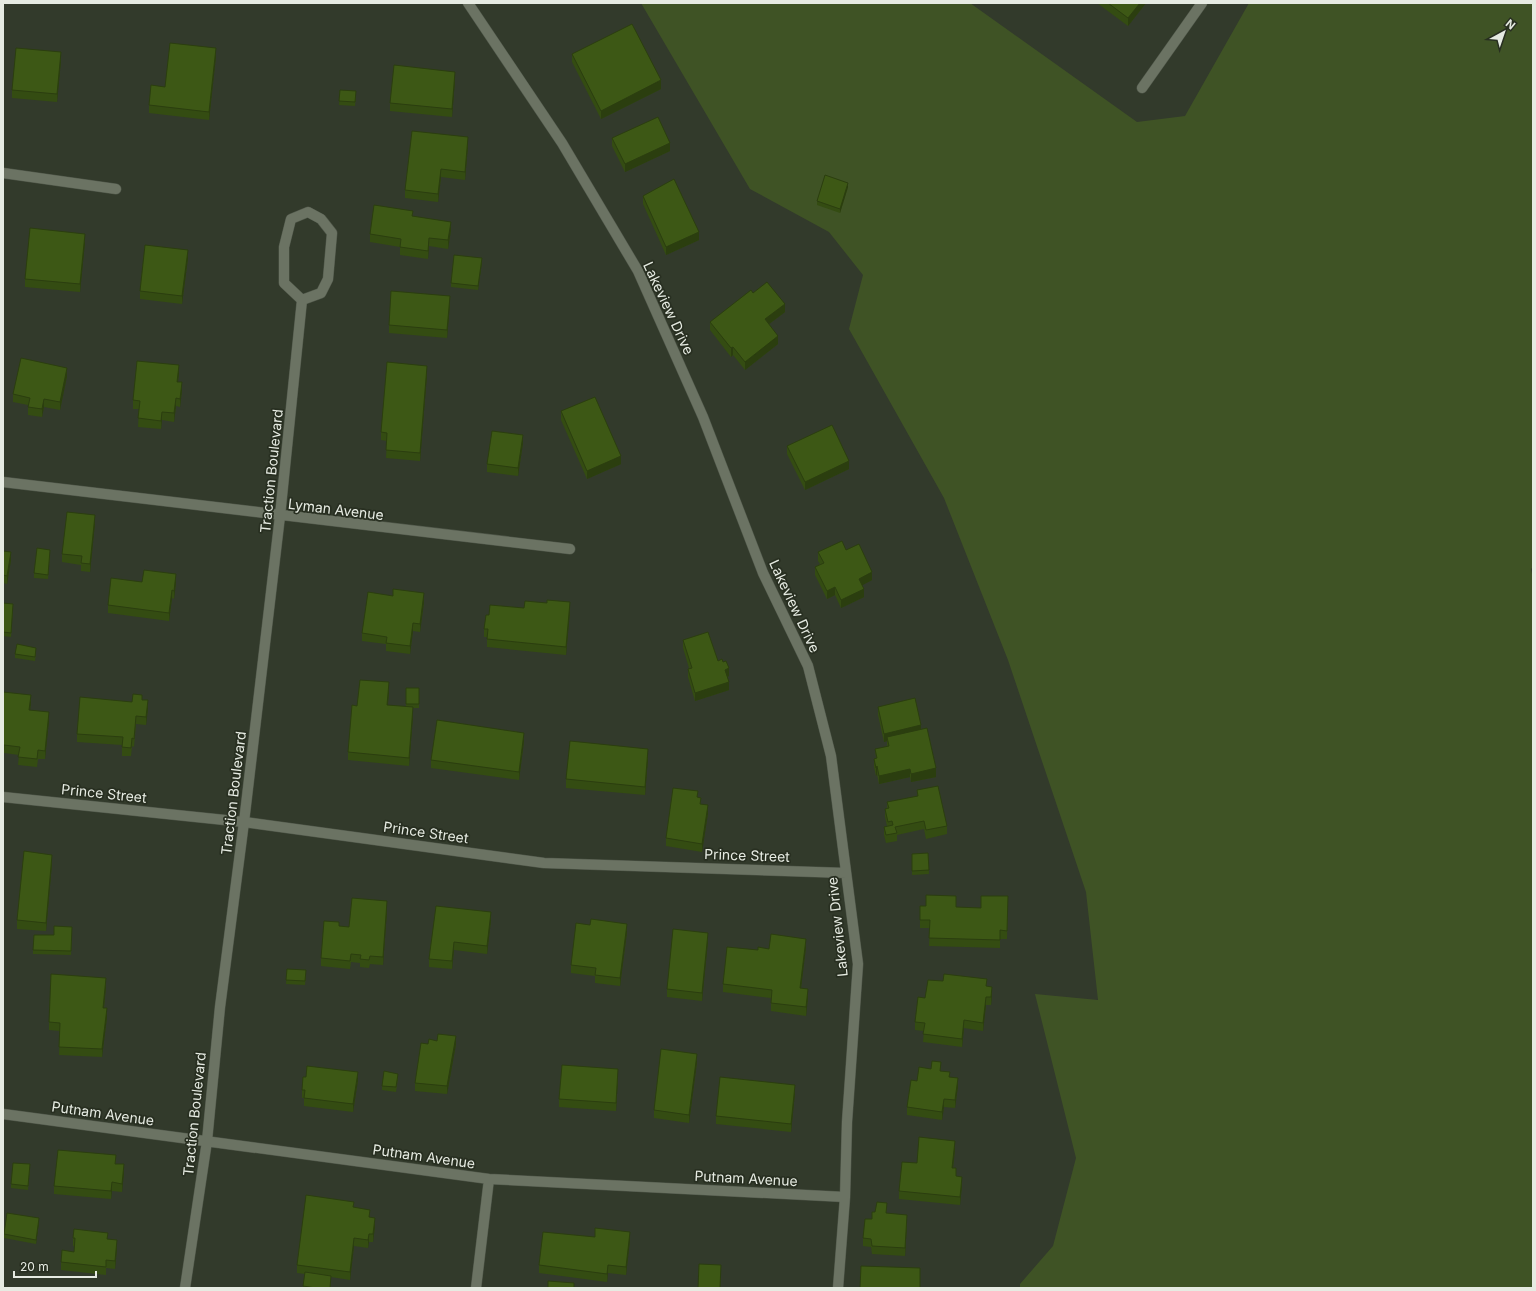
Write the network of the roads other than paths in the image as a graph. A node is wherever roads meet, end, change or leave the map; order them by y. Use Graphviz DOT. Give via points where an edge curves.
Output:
graph roads {
  1 [pos="468,3"];
  2 [pos="1202,3"];
  3 [pos="1142,88"];
  4 [pos="3,173"];
  5 [pos="116,189"];
  6 [pos="302,300"];
  7 [pos="3,482"];
  8 [pos="280,516"];
  9 [pos="570,549"];
  10 [pos="3,797"];
  11 [pos="244,822"];
  12 [pos="846,873"];
  13 [pos="3,1114"];
  14 [pos="207,1141"];
  15 [pos="489,1179"];
  16 [pos="845,1197"];
  17 [pos="185,1288"];
  18 [pos="476,1288"];
  19 [pos="838,1288"];
  1 -- 12 [label="street, Lakeview Drive" via="562,143 638,271 703,417 764,573 808,666 831,756"];
  2 -- 3 [label="street"];
  4 -- 5 [label="street"];
  6 -- 6 [label="street" via="284,283 284,247 291,219 308,212 321,219 332,232 328,279 321,293"];
  6 -- 8 [label="street, Traction Boulevard"];
  7 -- 8 [label="street, Lyman Avenue"];
  8 -- 9 [label="street, Lyman Avenue"];
  8 -- 11 [label="street, Traction Boulevard"];
  10 -- 11 [label="street, Prince Street"];
  11 -- 12 [label="street, Prince Street" via="544,862"];
  11 -- 14 [label="street, Traction Boulevard" via="220,1007"];
  12 -- 16 [label="street, Lakeview Drive" via="858,964 847,1122"];
  13 -- 14 [label="street, Putnam Avenue"];
  14 -- 15 [label="street, Putnam Avenue"];
  14 -- 17 [label="street, Traction Boulevard"];
  15 -- 16 [label="street, Putnam Avenue"];
  15 -- 18 [label="street"];
  16 -- 19 [label="street, Lakeview Drive"];
}
